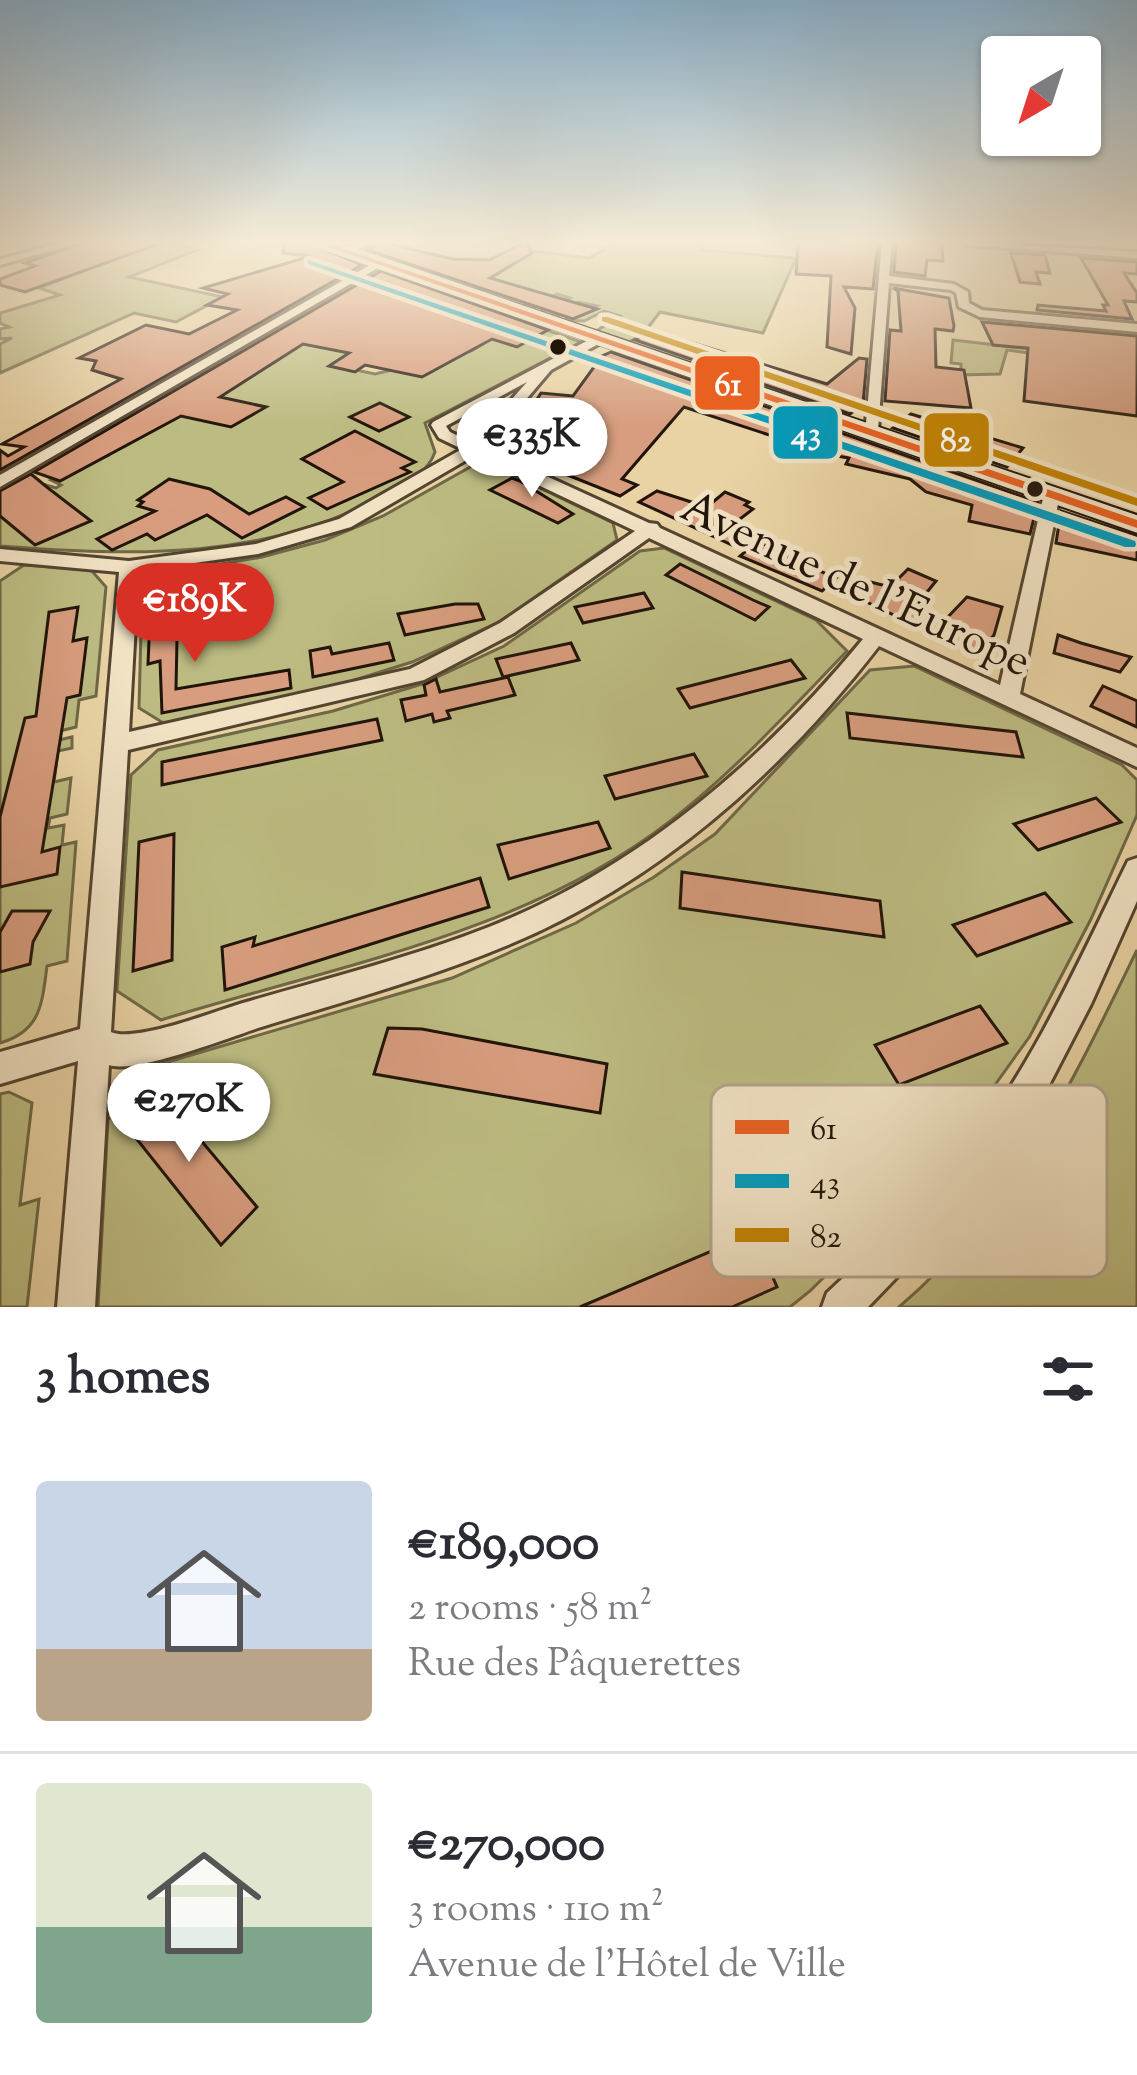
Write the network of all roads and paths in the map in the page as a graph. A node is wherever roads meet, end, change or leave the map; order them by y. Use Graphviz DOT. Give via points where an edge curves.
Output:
graph roads {
  1 [pos="310,303"];
  2 [pos="494,303"];
  3 [pos="882,303"];
  4 [pos="962,303"];
  5 [pos="1137,328"];
  6 [pos="598,339"];
  7 [pos="550,364"];
  8 [pos="870,431"];
  9 [pos="478,447"];
  10 [pos="0,482"];
  11 [pos="1052,494"];
  12 [pos="1137,524"];
  13 [pos="650,528"];
  14 [pos="0,556"];
  15 [pos="129,567"];
  16 [pos="877,635"];
  17 [pos="1008,697"];
  18 [pos="116,744"];
  19 [pos="1137,758"];
  20 [pos="1137,869"];
  21 [pos="95,1040"];
  22 [pos="0,1068"];
  23 [pos="1030,1085"];
  24 [pos="871,1277"];
  25 [pos="76,1307"];
  26 [pos="841,1307"];
  1 -- 10 [label="street"];
  2 -- 6 [label="main road"];
  3 -- 8 [label="street"];
  4 -- 5 [label="street" via="980,313"];
  6 -- 7 [label="street"];
  6 -- 8 [label="main road"];
  7 -- 9 [label="street"];
  7 -- 9 [label="street, Avenue de l'Europe" via="438,425"];
  8 -- 11 [label="main road"];
  9 -- 13 [label="street, Avenue de l'Europe"];
  9 -- 15 [label="street" via="344,523 258,549"];
  11 -- 12 [label="main road"];
  11 -- 17 [label="street"];
  13 -- 16 [label="street, Avenue de l'Europe"];
  13 -- 18 [label="street" via="507,628 416,675"];
  14 -- 15 [label="street"];
  15 -- 18 [label="street"];
  16 -- 17 [label="street, Avenue de l'Europe"];
  16 -- 21 [label="street" via="706,814 568,904 505,934 161,1042 117,1052"];
  17 -- 19 [label="street, Avenue de l'Europe"];
  18 -- 21 [label="street"];
  20 -- 23 [label="street"];
  21 -- 22 [label="street"];
  21 -- 25 [label="street"];
  24 -- 26 [label="street"];
}
